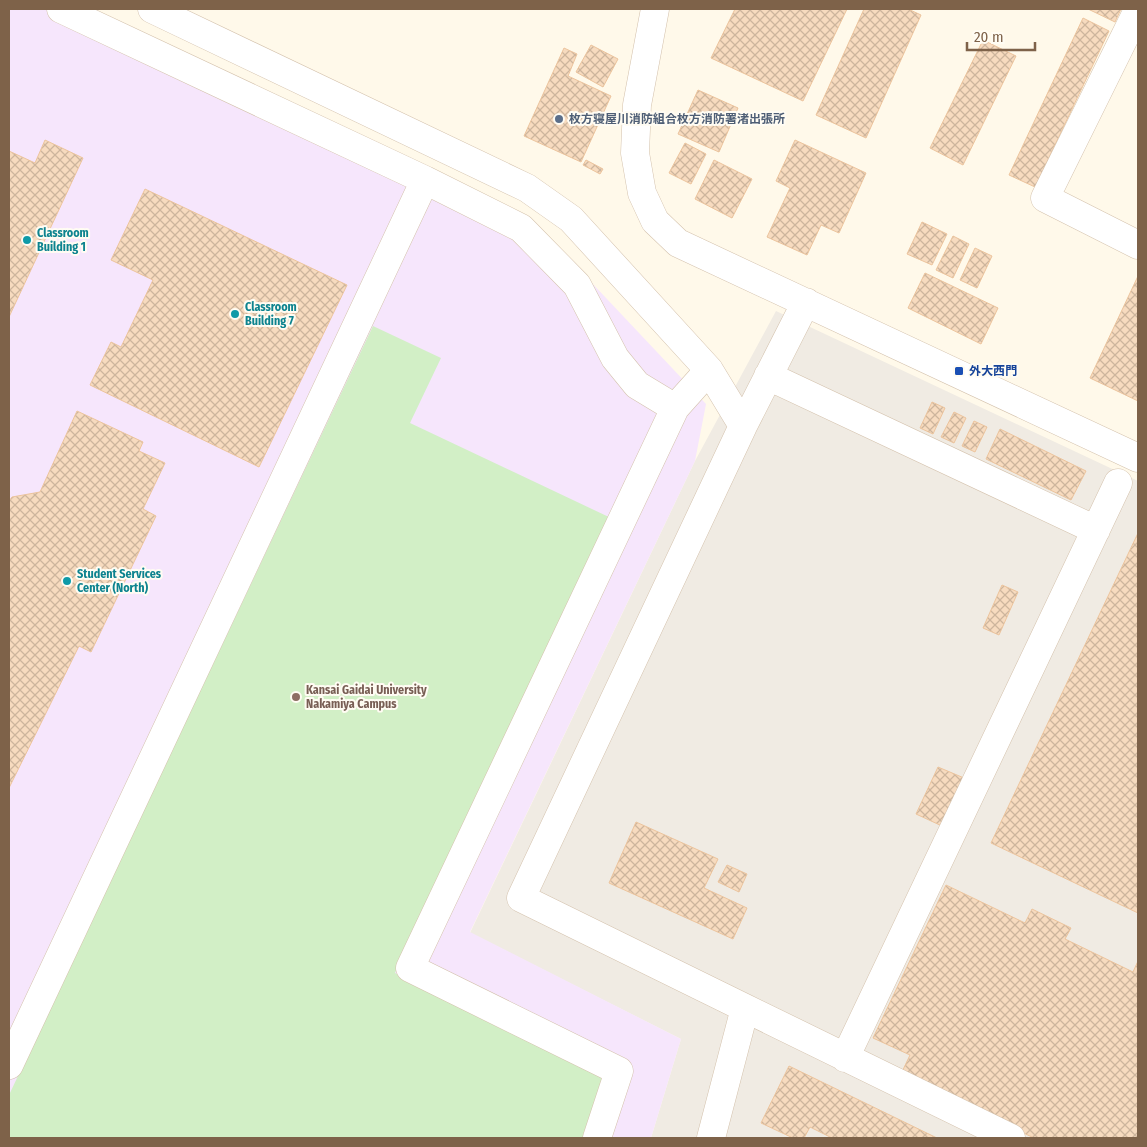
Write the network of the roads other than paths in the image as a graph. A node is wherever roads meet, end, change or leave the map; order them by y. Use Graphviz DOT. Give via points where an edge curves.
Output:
graph roads {
  1 [pos="62,9"];
  2 [pos="152,9"];
  3 [pos="655,9"];
  4 [pos="1138,10"];
  5 [pos="425,180"];
  6 [pos="1138,245"];
  7 [pos="806,302"];
  8 [pos="709,370"];
  9 [pos="768,376"];
  10 [pos="675,408"];
  11 [pos="743,426"];
  12 [pos="1138,458"];
  13 [pos="1118,484"];
  14 [pos="1096,530"];
  15 [pos="745,1008"];
  16 [pos="845,1058"];
  17 [pos="9,1065"];
  18 [pos="598,1138"];
  19 [pos="711,1138"];
  20 [pos="1011,1138"];
  1 -- 5 [label="street"];
  2 -- 8 [label="street" via="528,188 571,219"];
  3 -- 7 [label="street" via="637,105 635,153 642,193 655,221 678,243"];
  4 -- 6 [label="street" via="1045,198"];
  5 -- 10 [label="street" via="520,228 577,285 616,358 637,385"];
  5 -- 17 [label="street"];
  7 -- 9 [label="street"];
  7 -- 12 [label="street"];
  8 -- 10 [label="street"];
  8 -- 11 [label="street"];
  9 -- 11 [label="street"];
  9 -- 14 [label="street"];
  10 -- 18 [label="street" via="410,968 619,1071"];
  11 -- 15 [label="street" via="521,898"];
  13 -- 14 [label="street"];
  14 -- 16 [label="street"];
  15 -- 16 [label="street"];
  15 -- 19 [label="street"];
  16 -- 20 [label="street"];
}
